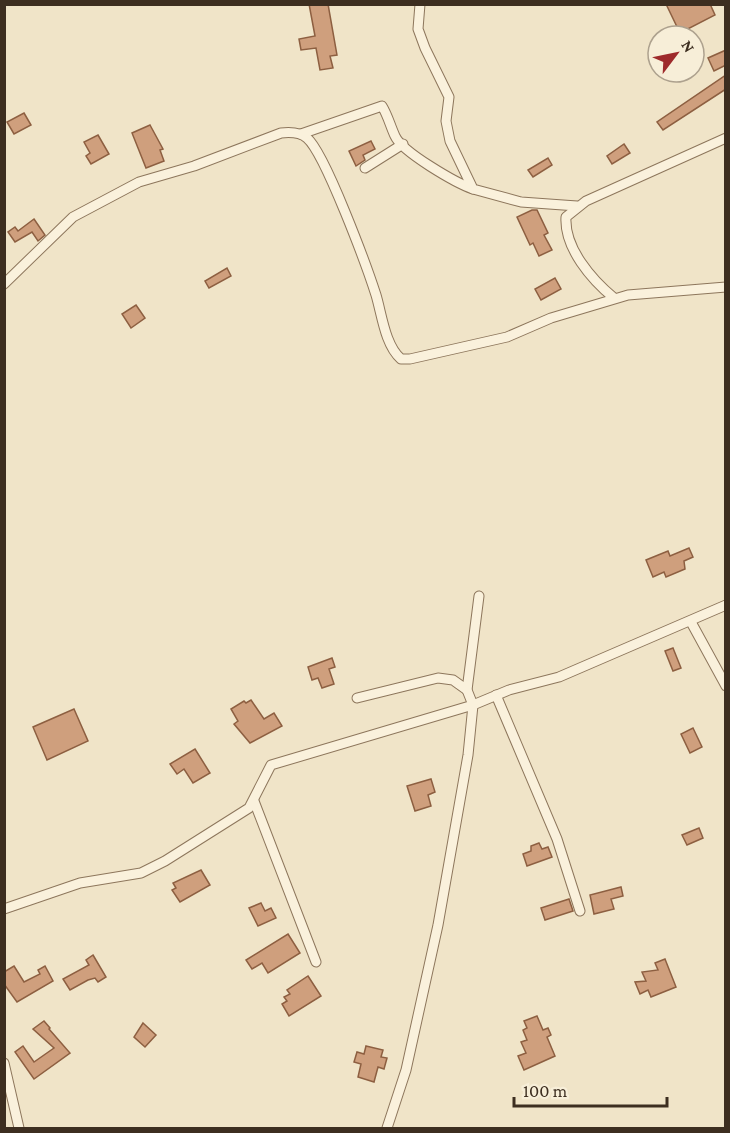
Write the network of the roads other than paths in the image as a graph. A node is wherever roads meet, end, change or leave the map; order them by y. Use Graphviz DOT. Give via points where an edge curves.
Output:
graph roads {
  1 [pos="420,4"];
  2 [pos="301,134"];
  3 [pos="726,138"];
  4 [pos="403,144"];
  5 [pos="365,168"];
  6 [pos="473,189"];
  7 [pos="577,206"];
  8 [pos="4,284"];
  9 [pos="726,287"];
  10 [pos="614,298"];
  11 [pos="479,596"];
  12 [pos="726,605"];
  13 [pos="691,622"];
  14 [pos="726,686"];
  15 [pos="467,690"];
  16 [pos="496,695"];
  17 [pos="357,698"];
  18 [pos="473,705"];
  19 [pos="254,801"];
  20 [pos="4,909"];
  21 [pos="580,911"];
  22 [pos="316,962"];
  23 [pos="4,1063"];
  24 [pos="19,1128"];
  25 [pos="387,1128"];
  1 -- 6 [label="street" via="418,28 449,97 446,121 450,141"];
  2 -- 4 [label="street" via="382,106 395,137"];
  2 -- 8 [label="street" via="281,133 139,182 73,217"];
  2 -- 10 [label="street" via="315,147 332,181 375,292 391,346 401,359 507,337"];
  3 -- 7 [label="street"];
  4 -- 5 [label="street"];
  4 -- 6 [label="street" via="445,177"];
  6 -- 7 [label="street" via="521,202"];
  7 -- 10 [label="street" via="567,217 569,236 587,271"];
  9 -- 10 [label="street"];
  11 -- 15 [label="street"];
  12 -- 13 [label="street"];
  13 -- 14 [label="street"];
  13 -- 16 [label="street" via="560,677"];
  15 -- 17 [label="street" via="453,680 438,678"];
  15 -- 18 [label="street"];
  16 -- 18 [label="street"];
  16 -- 21 [label="street" via="557,839"];
  18 -- 19 [label="street" via="271,765"];
  18 -- 25 [label="street" via="438,924 406,1070"];
  19 -- 20 [label="street" via="239,816 152,868 80,883"];
  19 -- 22 [label="street"];
  23 -- 24 [label="street"];
}
